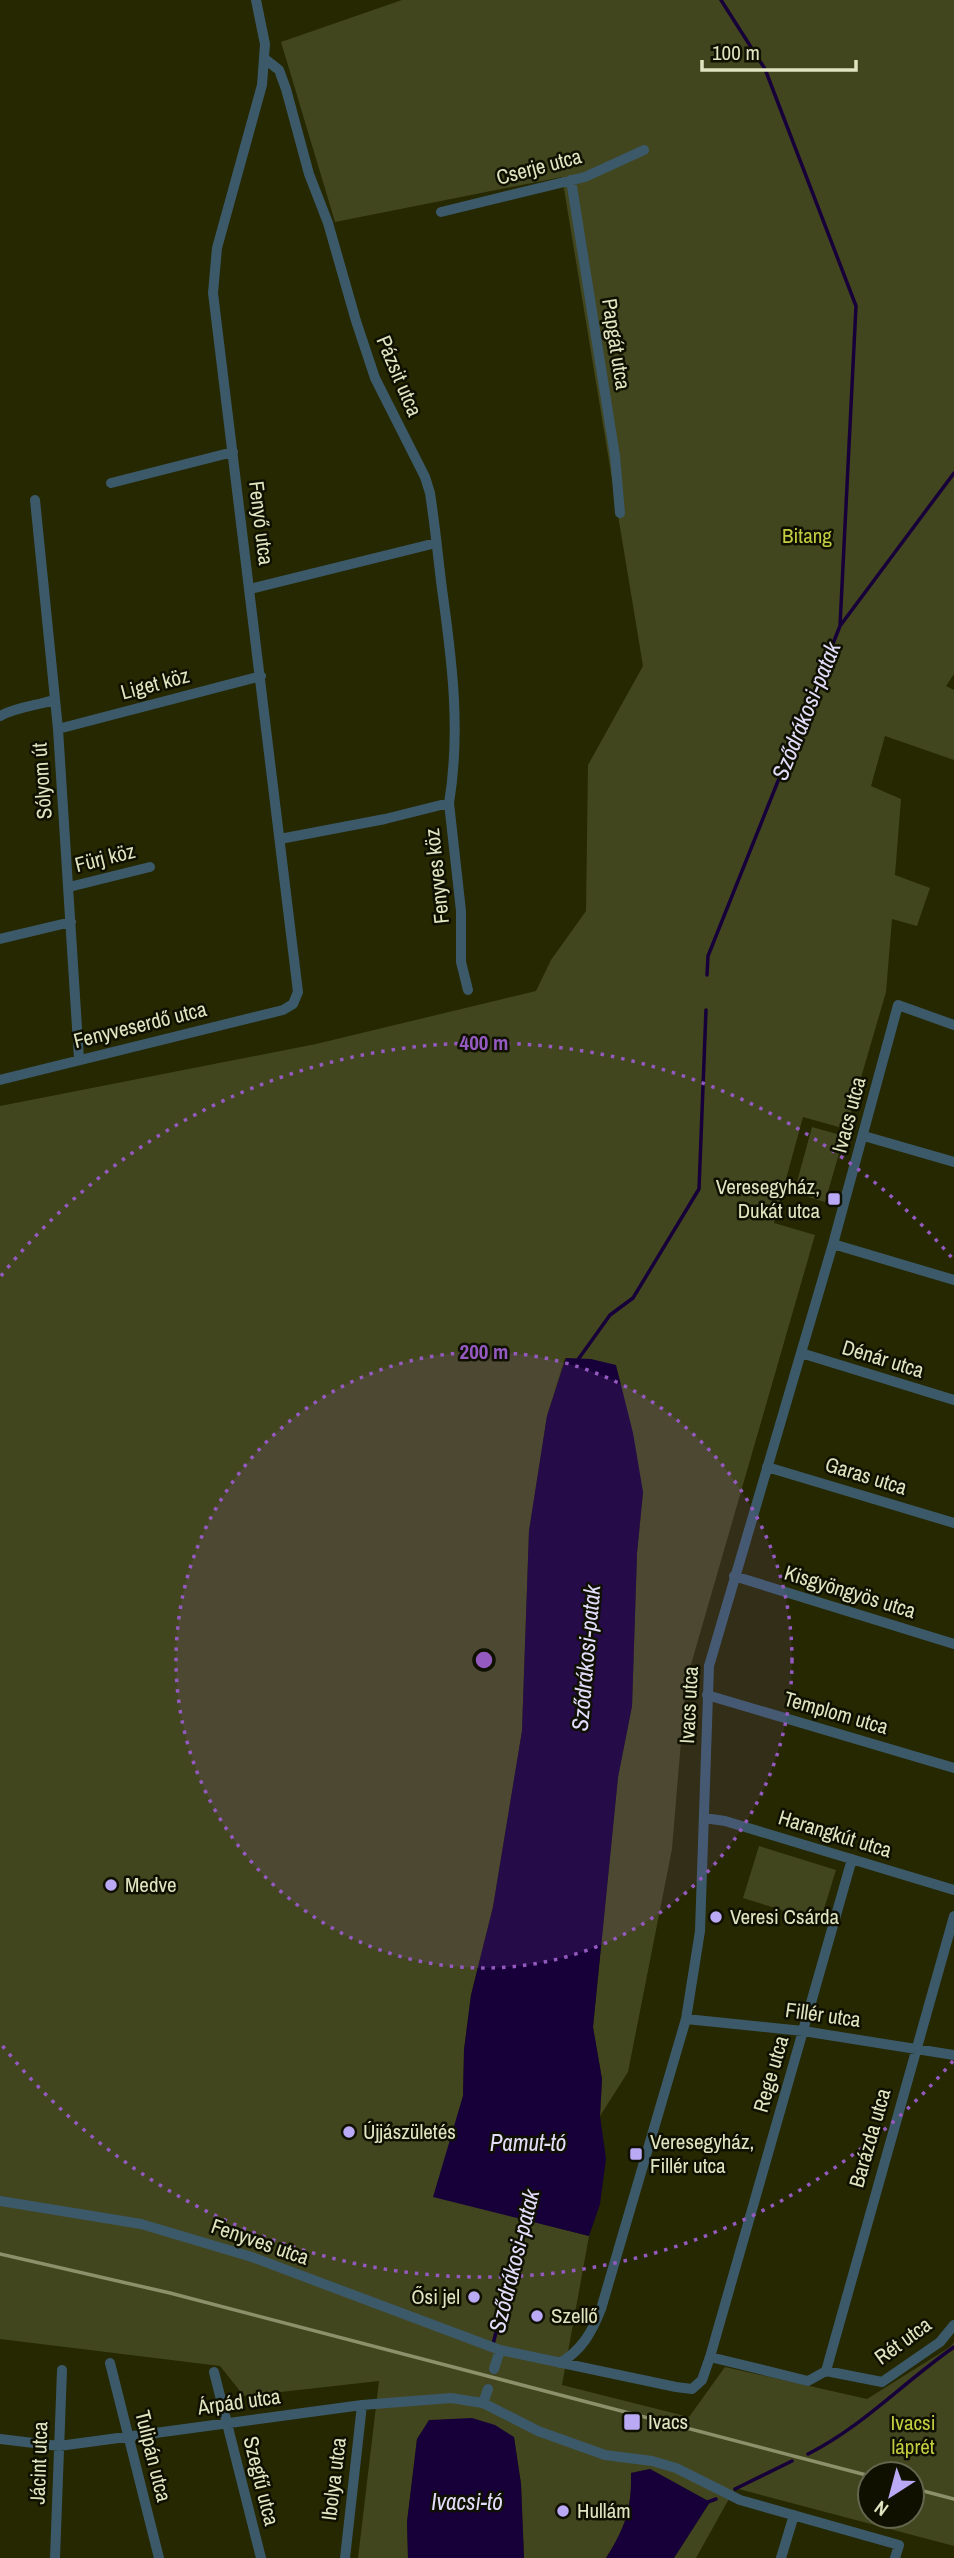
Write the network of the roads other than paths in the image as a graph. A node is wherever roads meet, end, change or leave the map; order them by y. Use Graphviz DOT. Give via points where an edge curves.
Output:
graph roads {
  1 [pos="257,0"];
  2 [pos="265,59"];
  3 [pos="644,150"];
  4 [pos="571,180"];
  5 [pos="441,212"];
  6 [pos="233,452"];
  7 [pos="111,483"];
  8 [pos="35,500"];
  9 [pos="620,513"];
  10 [pos="436,543"];
  11 [pos="250,589"];
  12 [pos="261,676"];
  13 [pos="54,700"];
  14 [pos="0,716"];
  15 [pos="58,729"];
  16 [pos="449,803"];
  17 [pos="281,839"];
  18 [pos="150,867"];
  19 [pos="69,887"];
  20 [pos="71,922"];
  21 [pos="0,939"];
  22 [pos="468,990"];
  23 [pos="288,1007"];
  24 [pos="954,1025"];
  25 [pos="79,1059"];
  26 [pos="0,1080"];
  27 [pos="864,1136"];
  28 [pos="954,1162"];
  29 [pos="834,1244"];
  30 [pos="954,1280"];
  31 [pos="801,1353"];
  32 [pos="954,1401"];
  33 [pos="767,1467"];
  34 [pos="954,1523"];
  35 [pos="734,1576"];
  36 [pos="954,1644"];
  37 [pos="707,1695"];
  38 [pos="954,1768"];
  39 [pos="704,1818"];
  40 [pos="852,1859"];
  41 [pos="954,1890"];
  42 [pos="954,1916"];
  43 [pos="686,2019"];
  44 [pos="803,2031"];
  45 [pos="915,2048"];
  46 [pos="954,2054"];
  47 [pos="0,2201"];
  48 [pos="954,2325"];
  49 [pos="500,2350"];
  50 [pos="710,2357"];
  51 [pos="560,2362"];
  52 [pos="110,2363"];
  53 [pos="494,2369"];
  54 [pos="62,2370"];
  55 [pos="826,2371"];
  56 [pos="214,2372"];
  57 [pos="702,2380"];
  58 [pos="488,2389"];
  59 [pos="483,2403"];
  60 [pos="362,2405"];
  61 [pos="226,2422"];
  62 [pos="128,2438"];
  63 [pos="0,2439"];
  64 [pos="59,2446"];
  65 [pos="794,2515"];
  66 [pos="55,2558"];
  67 [pos="159,2558"];
  68 [pos="261,2558"];
  69 [pos="345,2558"];
  70 [pos="781,2558"];
  71 [pos="895,2558"];
  1 -- 2 [label="street, Fenyő utca"];
  2 -- 6 [label="street, Fenyő utca" via="213,277"];
  2 -- 10 [label="street, Pázsit utca" via="283,78 375,378 425,477"];
  3 -- 4 [label="street, Cserje utca"];
  4 -- 5 [label="street, Cserje utca"];
  4 -- 9 [label="street, Papgát utca"];
  6 -- 7 [label="street"];
  6 -- 11 [label="street, Fenyő utca"];
  8 -- 13 [label="street, Sólyom út"];
  10 -- 11 [label="street"];
  10 -- 16 [label="street, Pázsit utca" via="454,686"];
  11 -- 12 [label="street, Fenyő utca"];
  12 -- 15 [label="street, Liget köz"];
  12 -- 17 [label="street, Fenyő utca"];
  13 -- 14 [label="street" via="18,707"];
  13 -- 15 [label="street, Sólyom út"];
  15 -- 19 [label="street, Sólyom út"];
  16 -- 17 [label="street, Fenyves köz"];
  16 -- 22 [label="street, Fenyves köz" via="461,911 461,962"];
  17 -- 23 [label="street, Fenyő utca" via="298,992"];
  18 -- 19 [label="street, Fürj köz"];
  19 -- 20 [label="street, Sólyom út"];
  20 -- 21 [label="street"];
  20 -- 25 [label="street, Sólyom út"];
  23 -- 25 [label="street, Fenyveserdő utca"];
  24 -- 27 [label="street, Ivacs utca" via="898,1005"];
  25 -- 26 [label="street, Fenyveserdő utca"];
  27 -- 28 [label="street"];
  27 -- 29 [label="street, Ivacs utca"];
  29 -- 30 [label="street"];
  29 -- 31 [label="street, Ivacs utca"];
  31 -- 32 [label="street, Dénár utca"];
  31 -- 33 [label="street, Ivacs utca"];
  33 -- 34 [label="street, Garas utca"];
  33 -- 35 [label="street, Ivacs utca"];
  35 -- 36 [label="street, Kisgyöngyös utca"];
  35 -- 37 [label="street, Ivacs utca" via="709,1666"];
  37 -- 38 [label="street, Templom utca"];
  37 -- 39 [label="street, Ivacs utca"];
  39 -- 40 [label="street, Harangkút utca"];
  39 -- 43 [label="street, Ivacs utca" via="700,1931"];
  40 -- 41 [label="street, Harangkút utca"];
  40 -- 44 [label="street, Rege utca"];
  42 -- 45 [label="street, Barázda utca"];
  43 -- 44 [label="street, Fillér utca"];
  43 -- 51 [label="street, Ivacs utca" via="598,2318 580,2347"];
  44 -- 45 [label="street, Fillér utca"];
  44 -- 50 [label="street, Rege utca"];
  45 -- 46 [label="street, Fillér utca"];
  45 -- 55 [label="street, Barázda utca"];
  47 -- 49 [label="street, Fenyves utca" via="141,2224 240,2253"];
  48 -- 55 [label="street, Rét utca" via="940,2342 882,2382"];
  49 -- 51 [label="street, Fenyves utca"];
  49 -- 53 [label="street"];
  50 -- 55 [label="street, Rét utca" via="808,2381"];
  50 -- 57 [label="street, Rege utca"];
  51 -- 57 [label="street, Fenyves utca" via="676,2387 692,2389"];
  52 -- 62 [label="street, Tulipán utca"];
  54 -- 64 [label="street, Jácint utca"];
  56 -- 61 [label="street, Szegfű utca"];
  58 -- 59 [label="street"];
  59 -- 60 [label="street, Árpád utca" via="451,2398"];
  59 -- 65 [label="street, Árpád utca" via="569,2443 613,2457 665,2464 727,2495"];
  60 -- 61 [label="street, Árpád utca"];
  60 -- 69 [label="street, Ibolya utca"];
  61 -- 62 [label="street, Árpád utca"];
  61 -- 68 [label="street, Szegfű utca"];
  62 -- 64 [label="street, Árpád utca"];
  62 -- 67 [label="street, Tulipán utca"];
  63 -- 64 [label="street, Árpád utca"];
  64 -- 66 [label="street, Jácint utca"];
  65 -- 70 [label="street"];
  65 -- 71 [label="street, Árpád utca" via="899,2545"];
}
